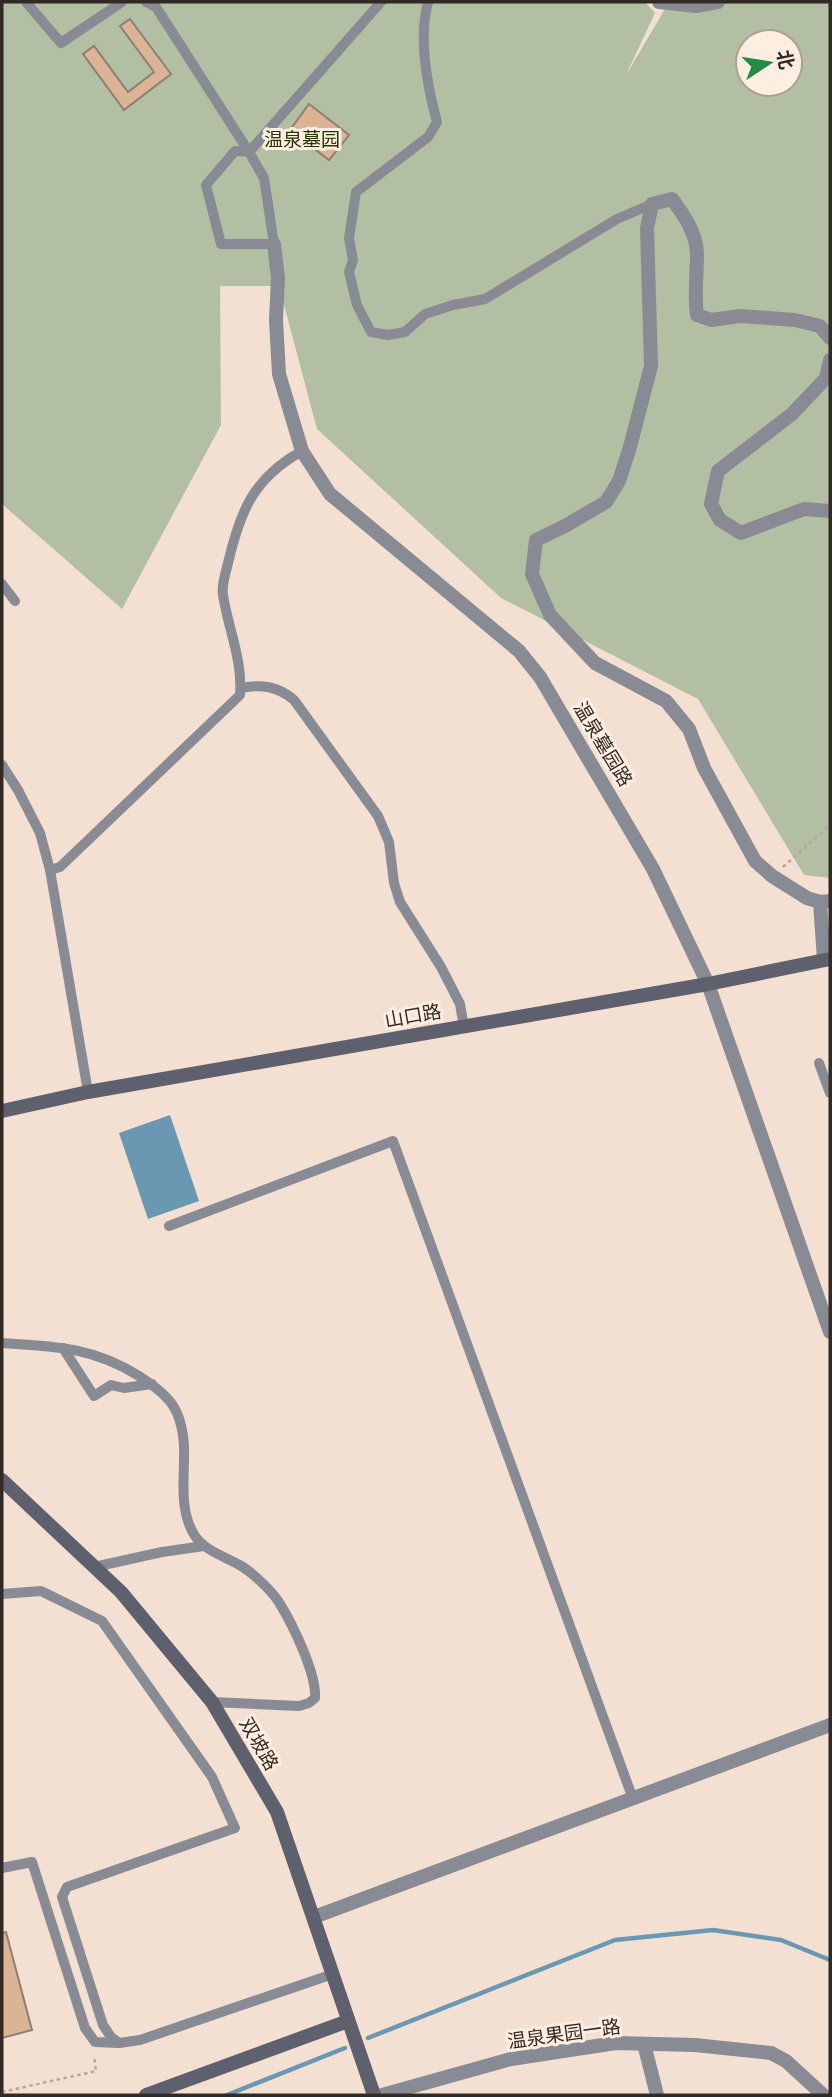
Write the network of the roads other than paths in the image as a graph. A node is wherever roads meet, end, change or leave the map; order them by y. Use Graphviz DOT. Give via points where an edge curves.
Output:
graph roads {
  1 [pos="26,2"];
  2 [pos="122,2"];
  3 [pos="146,2"];
  4 [pos="381,2"];
  5 [pos="428,2"];
  6 [pos="659,2"];
  7 [pos="718,2"];
  8 [pos="158,5"];
  9 [pos="249,152"];
  10 [pos="652,204"];
  11 [pos="274,244"];
  12 [pos="830,338"];
  13 [pos="830,360"];
  14 [pos="302,452"];
  15 [pos="830,511"];
  16 [pos="2,584"];
  17 [pos="15,601"];
  18 [pos="240,688"];
  19 [pos="2,765"];
  20 [pos="50,870"];
  21 [pos="825,901"];
  22 [pos="827,960"];
  23 [pos="708,984"];
  24 [pos="464,1027"];
  25 [pos="819,1063"];
  26 [pos="88,1092"];
  27 [pos="830,1093"];
  28 [pos="2,1111"];
  29 [pos="169,1226"];
  30 [pos="830,1332"];
  31 [pos="2,1343"];
  32 [pos="63,1348"];
  33 [pos="152,1384"];
  34 [pos="2,1480"];
  35 [pos="204,1546"];
  36 [pos="94,1567"];
  37 [pos="2,1594"];
  38 [pos="212,1702"];
  39 [pos="830,1725"];
  40 [pos="633,1799"];
  41 [pos="2,1868"];
  42 [pos="314,1917"];
  43 [pos="333,1973"];
  44 [pos="348,2021"];
  45 [pos="119,2043"];
  46 [pos="644,2044"];
  47 [pos="146,2095"];
  48 [pos="374,2095"];
  49 [pos="382,2095"];
  50 [pos="657,2095"];
  51 [pos="823,2095"];
  1 -- 2 [label="lane" via="61,43"];
  3 -- 8 [label="lane"];
  4 -- 9 [label="lane"];
  5 -- 10 [label="lane" via="423,36 437,122 428,137 356,191 349,272 357,305 371,332 405,332 425,314 485,299 617,219"];
  6 -- 7 [label="street" via="696,6"];
  8 -- 9 [label="lane"];
  9 -- 11 [label="lane" via="264,178"];
  9 -- 11 [label="lane" via="235,151 206,185 221,244"];
  10 -- 12 [label="street" via="672,200 692,230 697,252 697,315 711,320 740,316 794,320 820,326"];
  10 -- 21 [label="street" via="647,228 650,366 620,481 606,502 536,540 532,574 550,615 595,663 666,701 689,729 704,768 755,861 807,898"];
  11 -- 14 [label="street, 温泉墓园路" via="279,374"];
  13 -- 15 [label="street" via="826,378 792,414 718,471 711,504 720,520 741,533 804,509"];
  14 -- 18 [label="lane" via="284,461 251,496 237,527 222,591"];
  14 -- 23 [label="street, 温泉墓园路" via="330,494 519,651 540,677 653,869"];
  16 -- 17 [label="lane"];
  18 -- 20 [label="lane" via="240,695 219,716 60,867"];
  18 -- 24 [label="lane" via="255,685 282,690 294,700 378,816 389,842 400,902 460,1004"];
  19 -- 20 [label="lane" via="40,833"];
  20 -- 26 [label="lane"];
  21 -- 22 [label="street"];
  22 -- 23 [label="street, 山口路"];
  23 -- 24 [label="street, 山口路"];
  23 -- 30 [label="street, 温泉墓园路"];
  24 -- 26 [label="street, 山口路"];
  25 -- 27 [label="lane"];
  26 -- 28 [label="street, 山口路"];
  29 -- 40 [label="lane" via="393,1141"];
  31 -- 32 [label="lane"];
  32 -- 33 [label="lane" via="91,1353"];
  32 -- 33 [label="lane" via="94,1396 111,1385"];
  33 -- 35 [label="lane" via="176,1409 183,1427 182,1487 194,1534"];
  34 -- 36 [label="street, 双坡路"];
  35 -- 36 [label="lane"];
  35 -- 38 [label="lane" via="245,1568 279,1602 316,1687 315,1698 299,1706"];
  36 -- 38 [label="street, 双坡路" via="121,1592"];
  37 -- 45 [label="lane" via="41,1591 102,1621 212,1777 235,1828 66,1887 62,1897 103,2025"];
  38 -- 42 [label="street, 双坡路" via="277,1812"];
  39 -- 40 [label="street"];
  40 -- 42 [label="street"];
  41 -- 45 [label="lane" via="32,1862 85,2028 95,2042"];
  42 -- 43 [label="street, 双坡路"];
  43 -- 44 [label="street, 双坡路"];
  43 -- 45 [label="lane" via="140,2040"];
  44 -- 47 [label="street"];
  44 -- 48 [label="street, 双坡路"];
  46 -- 49 [label="street, 温泉果园一路" via="578,2047 511,2059"];
  46 -- 50 [label="street"];
  46 -- 51 [label="street, 温泉果园一路" via="771,2053"];
}
